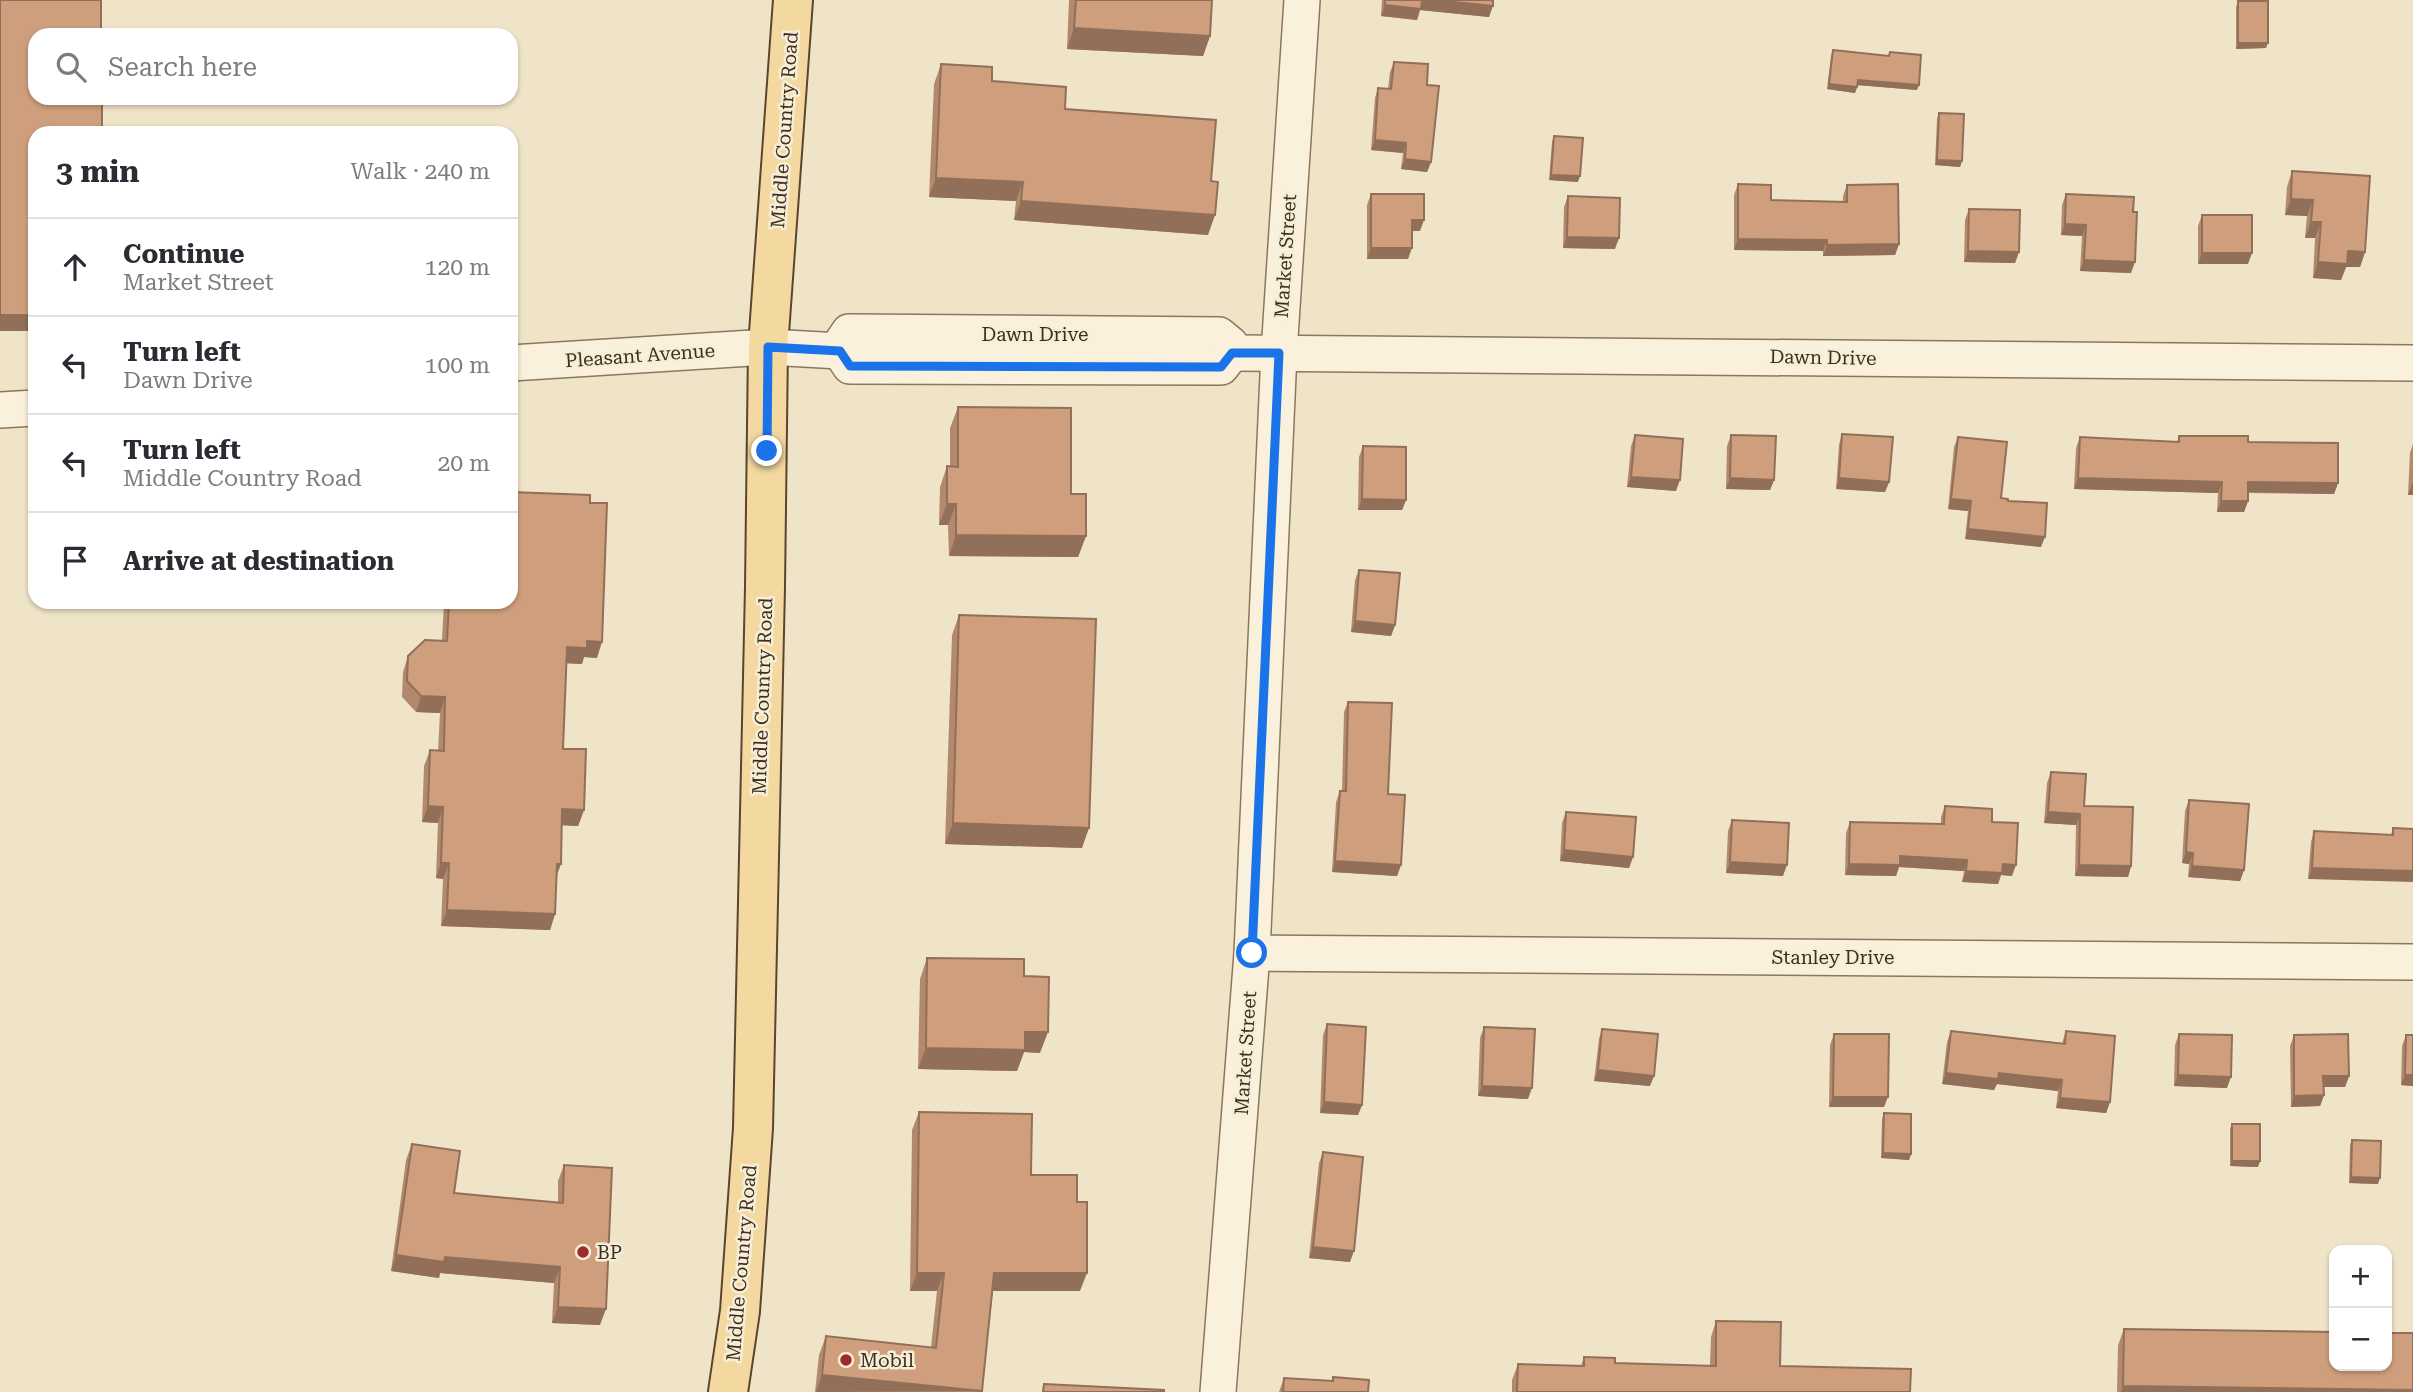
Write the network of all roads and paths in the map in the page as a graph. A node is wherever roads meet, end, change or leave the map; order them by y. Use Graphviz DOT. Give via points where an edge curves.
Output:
graph roads {
  1 [pos="793,0"];
  2 [pos="1302,0"];
  3 [pos="768,347"];
  4 [pos="1279,353"];
  5 [pos="518,363"];
  6 [pos="2413,363"];
  7 [pos="28,408"];
  8 [pos="0,410"];
  9 [pos="1252,953"];
  10 [pos="2413,962"];
  11 [pos="729,1392"];
  12 [pos="1218,1392"];
  1 -- 3 [label="main road, Middle Country Road"];
  2 -- 4 [label="street, Market Street"];
  3 -- 4 [label="street, Dawn Drive" via="840,351 849,332 1219,335 1230,344 1232,353"];
  3 -- 5 [label="street, Pleasant Avenue"];
  3 -- 11 [label="main road, Middle Country Road" via="753,1128 740,1311"];
  4 -- 6 [label="street, Dawn Drive"];
  4 -- 9 [label="street, Market Street"];
  7 -- 8 [label="street"];
  9 -- 10 [label="street, Stanley Drive"];
  9 -- 12 [label="street, Market Street"];
}
